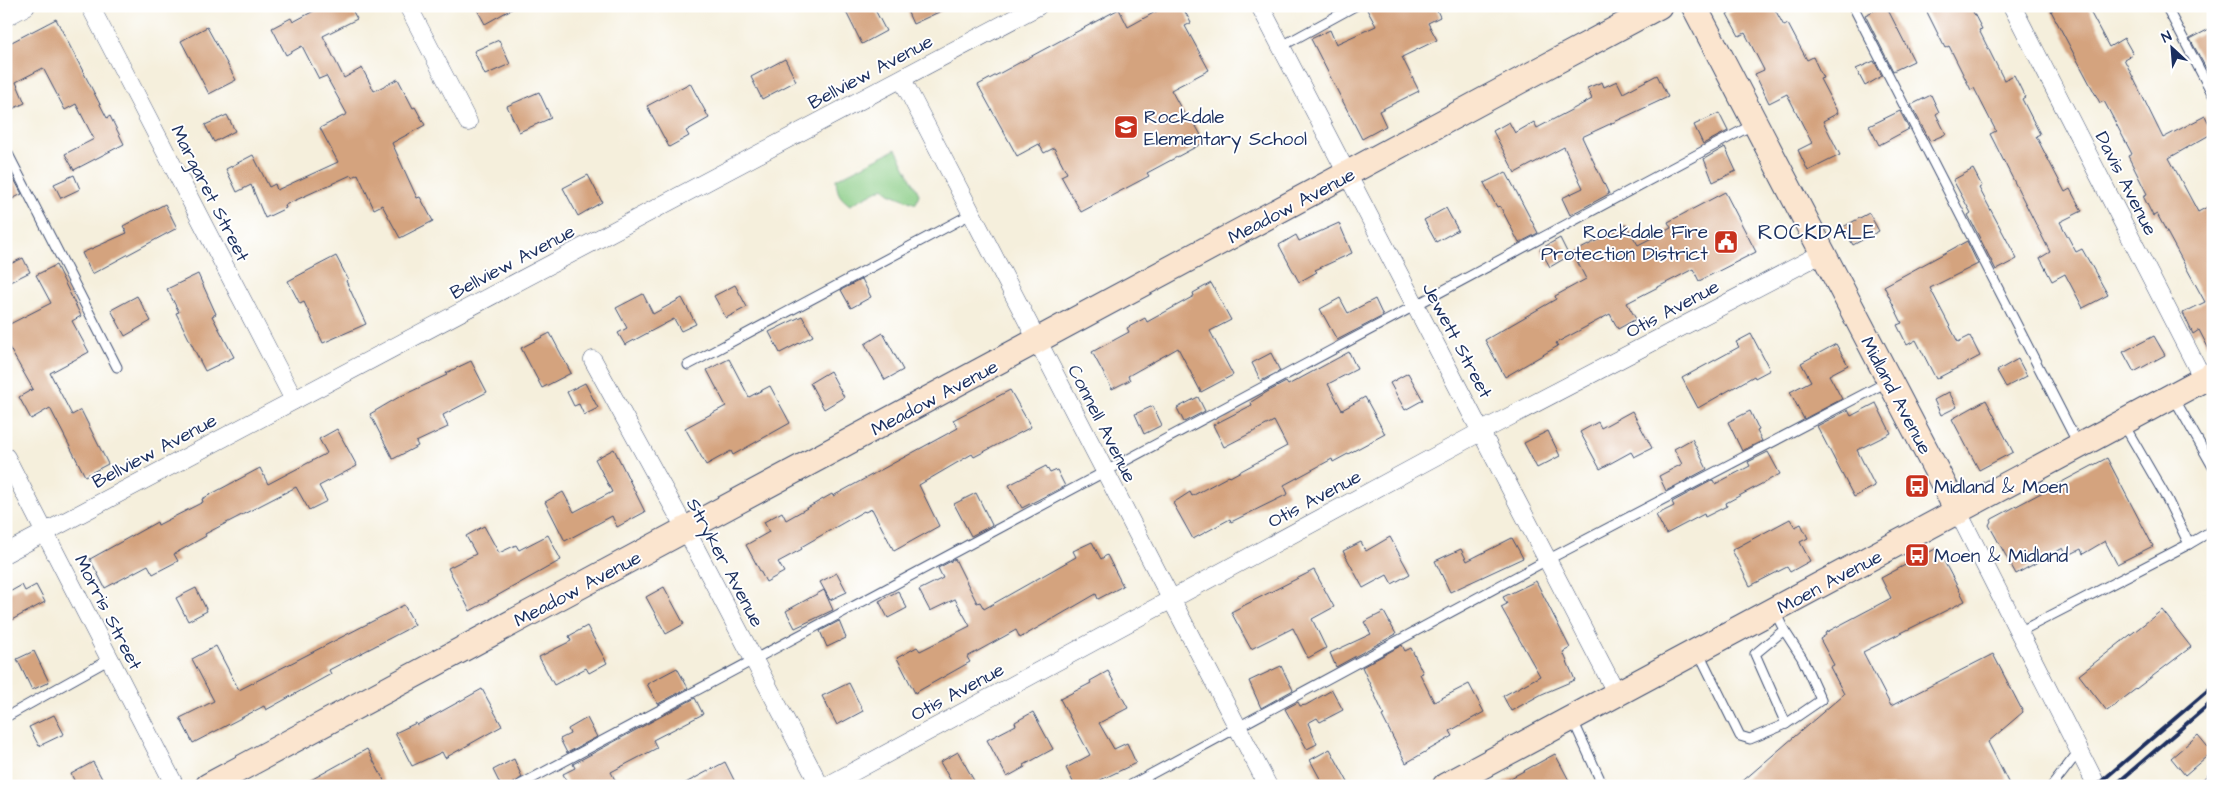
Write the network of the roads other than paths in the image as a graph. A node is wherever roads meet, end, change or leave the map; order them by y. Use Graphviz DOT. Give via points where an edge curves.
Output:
graph roads {
  1 [pos="26,6"];
  2 [pos="90,6"];
  3 [pos="408,6"];
  4 [pos="1038,6"];
  5 [pos="1260,6"];
  6 [pos="1355,6"];
  7 [pos="1660,6"];
  8 [pos="1694,6"];
  9 [pos="1853,6"];
  10 [pos="2012,6"];
  11 [pos="2166,6"];
  12 [pos="6,17"];
  13 [pos="1282,46"];
  14 [pos="902,79"];
  15 [pos="2213,96"];
  16 [pos="468,122"];
  17 [pos="1755,123"];
  18 [pos="6,150"];
  19 [pos="1347,176"];
  20 [pos="971,214"];
  21 [pos="1823,253"];
  22 [pos="1416,305"];
  23 [pos="1036,342"];
  24 [pos="593,360"];
  25 [pos="688,364"];
  26 [pos="117,367"];
  27 [pos="2208,376"];
  28 [pos="1889,380"];
  29 [pos="2173,395"];
  30 [pos="294,400"];
  31 [pos="2123,422"];
  32 [pos="1482,432"];
  33 [pos="2080,446"];
  34 [pos="6,457"];
  35 [pos="2213,467"];
  36 [pos="1104,472"];
  37 [pos="1958,512"];
  38 [pos="686,530"];
  39 [pos="2213,530"];
  40 [pos="45,532"];
  41 [pos="2190,544"];
  42 [pos="6,552"];
  43 [pos="1549,559"];
  44 [pos="1171,600"];
  45 [pos="1779,620"];
  46 [pos="2019,632"];
  47 [pos="1698,651"];
  48 [pos="110,659"];
  49 [pos="753,660"];
  50 [pos="1617,694"];
  51 [pos="6,717"];
  52 [pos="1572,718"];
  53 [pos="1786,724"];
  54 [pos="1238,728"];
  55 [pos="2079,751"];
  56 [pos="2213,777"];
  57 [pos="175,786"];
  58 [pos="208,786"];
  59 [pos="518,786"];
  60 [pos="820,786"];
  61 [pos="827,786"];
  62 [pos="1129,786"];
  63 [pos="1268,786"];
  64 [pos="1445,786"];
  65 [pos="1603,786"];
  66 [pos="2052,786"];
  67 [pos="2097,786"];
  68 [pos="2203,786"];
  1 -- 12 [label="street"];
  2 -- 30 [label="street, Margaret Street"];
  3 -- 16 [label="street"];
  4 -- 14 [label="street, Bellview Avenue"];
  5 -- 13 [label="street, Jewett Street"];
  6 -- 13 [label="lane"];
  7 -- 19 [label="street, Meadow Avenue"];
  8 -- 17 [label="street, Midland Avenue"];
  9 -- 33 [label="lane"];
  10 -- 27 [label="street, Davis Avenue"];
  11 -- 15 [label="lane"];
  13 -- 19 [label="street, Jewett Street"];
  14 -- 20 [label="street, Connell Avenue"];
  14 -- 30 [label="street, Bellview Avenue"];
  17 -- 21 [label="street, Midland Avenue"];
  17 -- 22 [label="lane"];
  18 -- 26 [label="lane"];
  19 -- 22 [label="street, Jewett Street"];
  19 -- 23 [label="street, Meadow Avenue"];
  20 -- 23 [label="street, Connell Avenue"];
  20 -- 25 [label="lane"];
  21 -- 28 [label="street, Midland Avenue"];
  21 -- 32 [label="street, Otis Avenue"];
  22 -- 32 [label="street, Jewett Street"];
  22 -- 36 [label="lane"];
  23 -- 36 [label="street, Connell Avenue"];
  23 -- 38 [label="street, Meadow Avenue"];
  24 -- 38 [label="street, Stryker Avenue"];
  27 -- 29 [label="street, Moen Avenue"];
  28 -- 37 [label="street, Midland Avenue"];
  28 -- 43 [label="lane"];
  29 -- 31 [label="street, Moen Avenue"];
  29 -- 35 [label="lane"];
  30 -- 40 [label="street, Bellview Avenue"];
  31 -- 33 [label="street, Moen Avenue"];
  31 -- 41 [label="lane"];
  32 -- 43 [label="street, Jewett Street"];
  32 -- 44 [label="street, Otis Avenue"];
  33 -- 37 [label="street, Moen Avenue"];
  34 -- 40 [label="street, Morris Street"];
  36 -- 44 [label="street, Connell Avenue"];
  36 -- 49 [label="lane"];
  37 -- 45 [label="street, Moen Avenue"];
  37 -- 46 [label="street, Midland Avenue"];
  38 -- 49 [label="street, Stryker Avenue"];
  38 -- 58 [label="street, Meadow Avenue"];
  39 -- 41 [label="lane"];
  40 -- 42 [label="street, Bellview Avenue"];
  40 -- 48 [label="street, Morris Street"];
  41 -- 46 [label="lane"];
  43 -- 50 [label="street, Jewett Street"];
  43 -- 54 [label="lane"];
  44 -- 54 [label="street, Connell Avenue"];
  44 -- 61 [label="street, Otis Avenue"];
  45 -- 47 [label="street, Moen Avenue"];
  45 -- 53 [label="lane" via="1755,654"];
  45 -- 53 [label="lane" via="1822,700"];
  46 -- 55 [label="street, Midland Avenue"];
  47 -- 50 [label="street, Moen Avenue"];
  47 -- 53 [label="lane" via="1740,736 1750,739"];
  48 -- 51 [label="lane"];
  48 -- 57 [label="street, Morris Street"];
  49 -- 59 [label="lane"];
  49 -- 60 [label="street, Stryker Avenue"];
  50 -- 52 [label="street, Moen Avenue"];
  52 -- 64 [label="street, Moen Avenue"];
  52 -- 65 [label="lane"];
  54 -- 62 [label="lane"];
  54 -- 63 [label="street, Connell Avenue"];
  55 -- 66 [label="lane"];
  55 -- 67 [label="street, Midland Avenue"];
  56 -- 68 [label="lane"];
}
